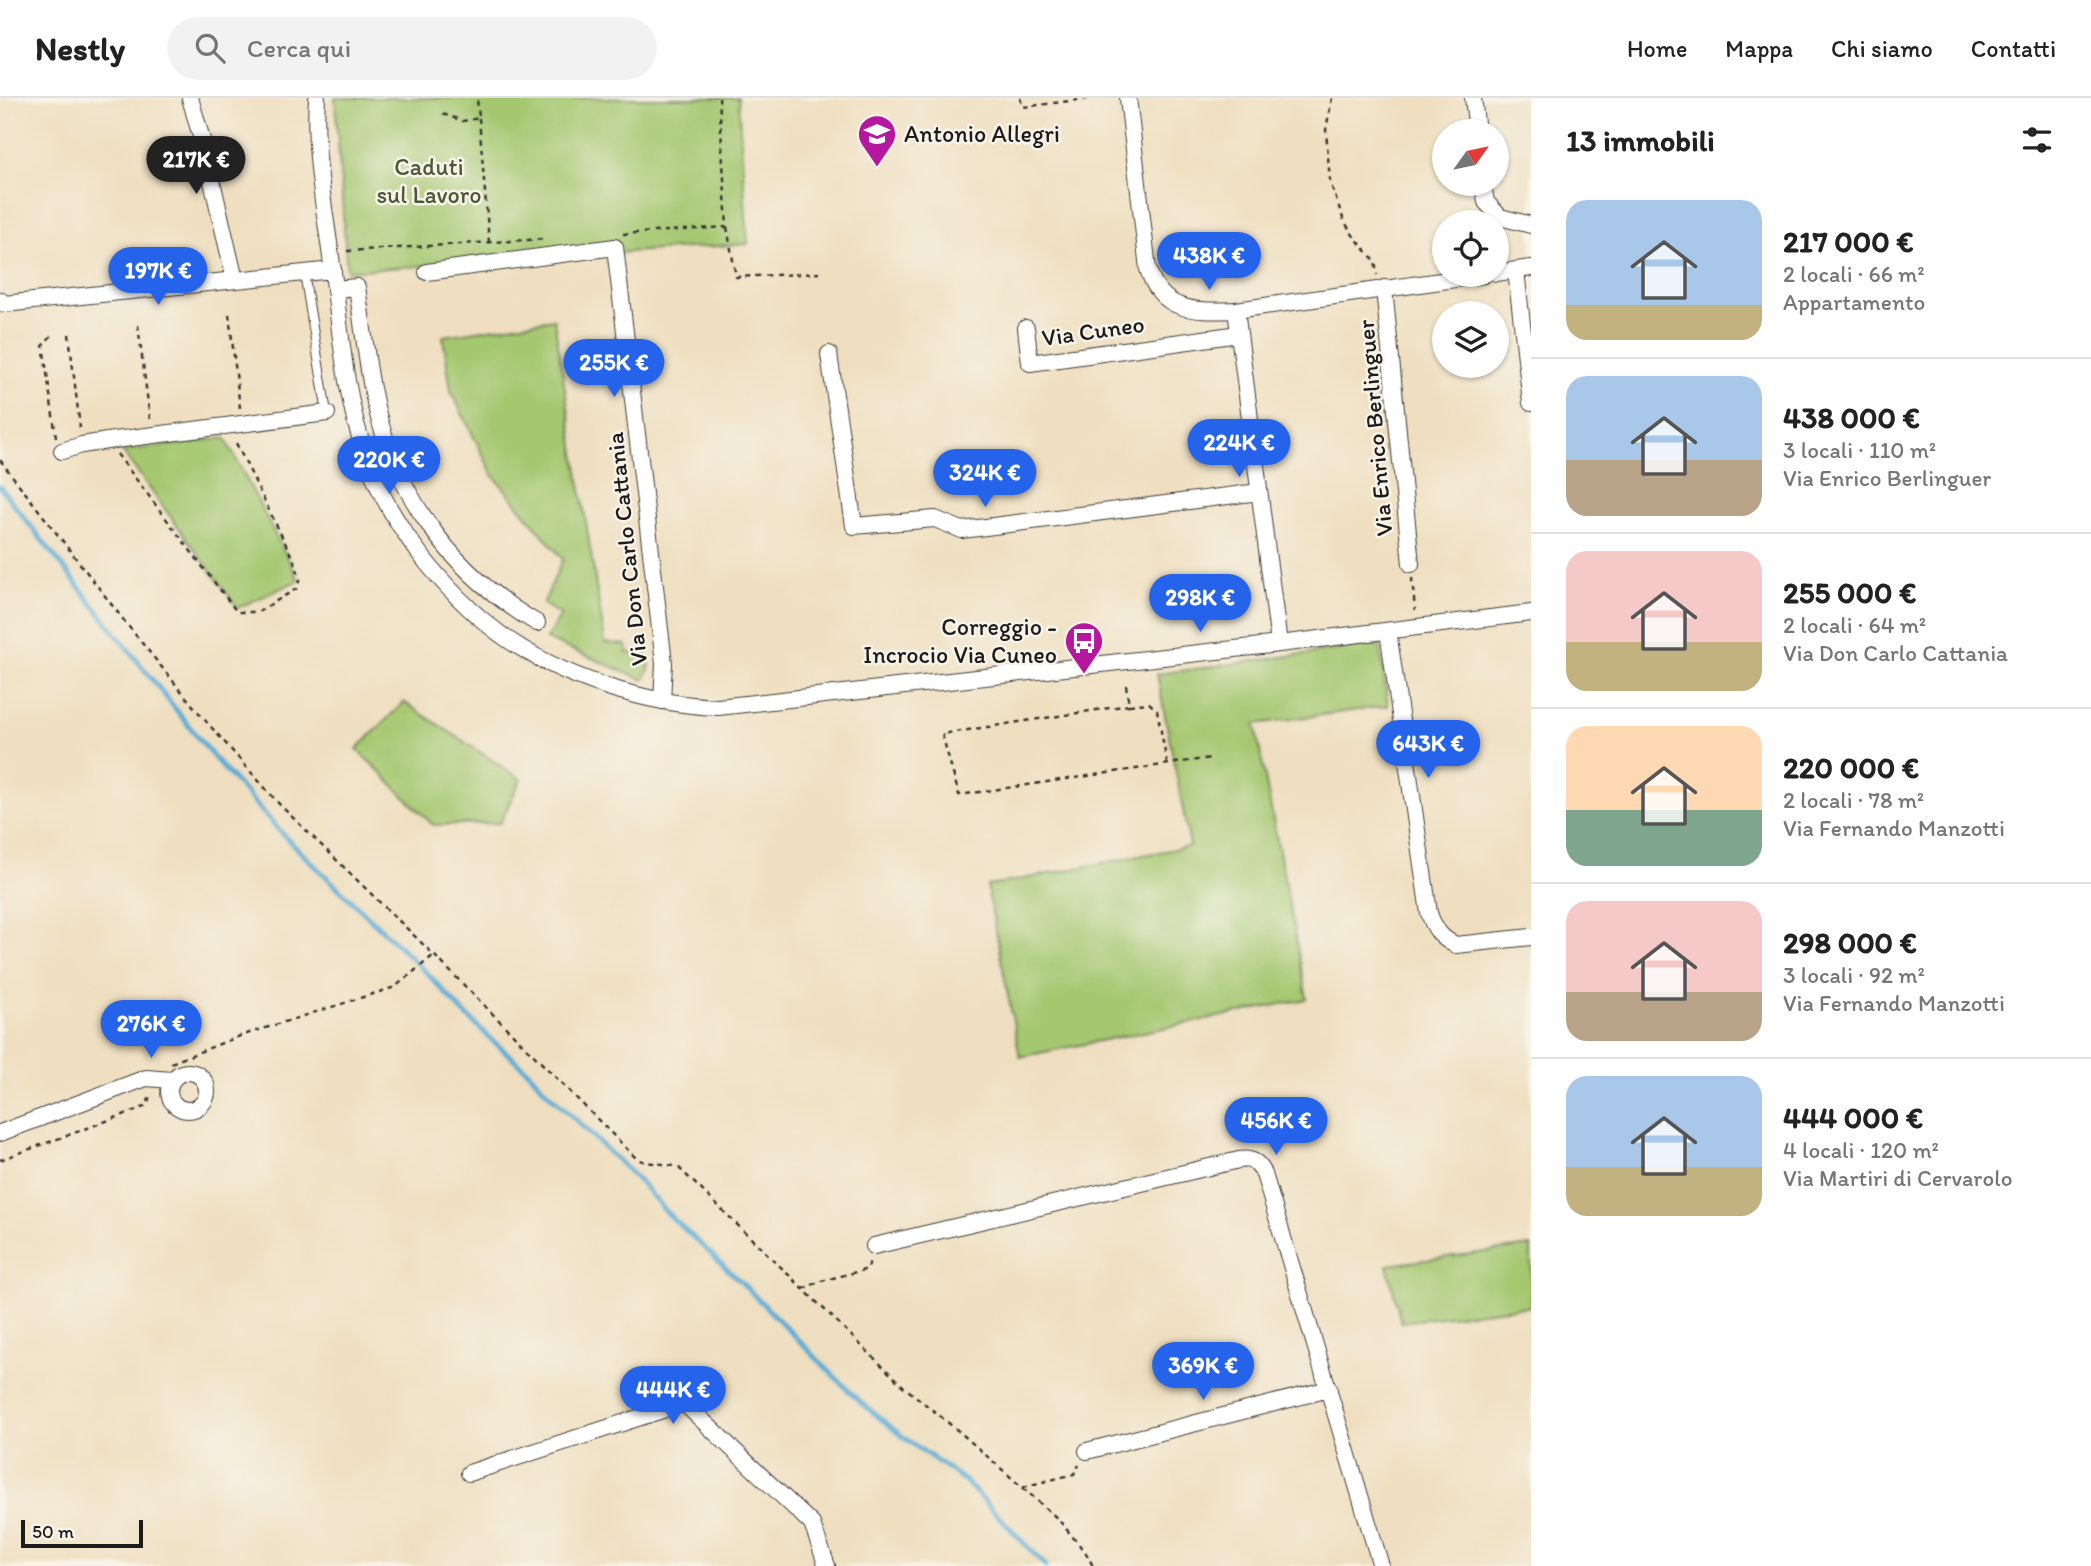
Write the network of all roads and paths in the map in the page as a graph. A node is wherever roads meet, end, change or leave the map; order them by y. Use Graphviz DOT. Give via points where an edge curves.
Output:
graph roads {
  1 [pos="190,98"];
  2 [pos="317,98"];
  3 [pos="477,98"];
  4 [pos="719,98"];
  5 [pos="1020,98"];
  6 [pos="1093,98"];
  7 [pos="1128,98"];
  8 [pos="1332,98"];
  9 [pos="1473,98"];
  10 [pos="443,114"];
  11 [pos="479,118"];
  12 [pos="1476,119"];
  13 [pos="1485,196"];
  14 [pos="1531,225"];
  15 [pos="727,228"];
  16 [pos="611,235"];
  17 [pos="544,239"];
  18 [pos="489,242"];
  19 [pos="330,252"];
  20 [pos="1524,269"];
  21 [pos="333,270"];
  22 [pos="428,272"];
  23 [pos="304,273"];
  24 [pos="819,273"];
  25 [pos="234,280"];
  26 [pos="1432,281"];
  27 [pos="335,289"];
  28 [pos="1381,289"];
  29 [pos="0,300"];
  30 [pos="1236,310"];
  31 [pos="229,314"];
  32 [pos="138,325"];
  33 [pos="1026,328"];
  34 [pos="69,334"];
  35 [pos="1239,334"];
  36 [pos="51,336"];
  37 [pos="829,354"];
  38 [pos="1531,403"];
  39 [pos="327,413"];
  40 [pos="235,426"];
  41 [pos="151,435"];
  42 [pos="107,440"];
  43 [pos="82,445"];
  44 [pos="62,451"];
  45 [pos="0,460"];
  46 [pos="1259,492"];
  47 [pos="1411,564"];
  48 [pos="1415,610"];
  49 [pos="1531,614"];
  50 [pos="537,623"];
  51 [pos="1388,631"];
  52 [pos="1279,644"];
  53 [pos="1126,685"];
  54 [pos="662,701"];
  55 [pos="1129,705"];
  56 [pos="1210,758"];
  57 [pos="1167,764"];
  58 [pos="1531,937"];
  59 [pos="434,955"];
  60 [pos="148,1083"];
  61 [pos="171,1089"];
  62 [pos="0,1133"];
  63 [pos="0,1160"];
  64 [pos="874,1246"];
  65 [pos="868,1269"];
  66 [pos="803,1289"];
  67 [pos="1329,1389"];
  68 [pos="1087,1451"];
  69 [pos="469,1473"];
  70 [pos="1074,1474"];
  71 [pos="1023,1487"];
  72 [pos="827,1566"];
  73 [pos="1093,1566"];
  74 [pos="1381,1566"];
  1 -- 25 [label="street"];
  2 -- 19 [label="street" via="315,118"];
  3 -- 11 [label="path"];
  4 -- 15 [label="path"];
  5 -- 6 [label="path" via="1023,107"];
  7 -- 30 [label="street, Via Enrico Berlinguer" via="1148,268 1156,289 1184,308"];
  8 -- 28 [label="path" via="1326,131 1330,182 1344,221 1375,261"];
  9 -- 12 [label="street"];
  10 -- 11 [label="path" via="463,121"];
  11 -- 18 [label="path"];
  13 -- 14 [label="street" via="1500,218"];
  15 -- 16 [label="path"];
  15 -- 24 [label="path" via="736,277"];
  17 -- 18 [label="path"];
  18 -- 19 [label="path"];
  19 -- 21 [label="street"];
  20 -- 38 [label="street"];
  21 -- 23 [label="street"];
  21 -- 27 [label="street"];
  22 -- 54 [label="street, Via Don Carlo Cattania" via="615,247 664,663"];
  23 -- 25 [label="street"];
  23 -- 39 [label="lane"];
  25 -- 29 [label="street" via="4,304"];
  26 -- 28 [label="street, Via Enrico Berlinguer"];
  27 -- 50 [label="street" via="357,287 373,390 404,484 460,564 502,601"];
  27 -- 54 [label="street" via="347,384 363,449 380,490 425,560 500,634 555,666"];
  28 -- 30 [label="street, Via Enrico Berlinguer"];
  28 -- 47 [label="street, Via Enrico Berlinguer"];
  30 -- 35 [label="street"];
  31 -- 40 [label="path"];
  32 -- 41 [label="path"];
  33 -- 35 [label="street, Via Cuneo" via="1030,363"];
  34 -- 43 [label="path"];
  35 -- 46 [label="street"];
  36 -- 44 [label="path" via="43,345 57,448"];
  37 -- 46 [label="street" via="854,526 935,519 962,530"];
  39 -- 40 [label="street"];
  40 -- 41 [label="street"];
  40 -- 42 [label="path" via="300,580 296,589 258,612 237,612"];
  41 -- 42 [label="street"];
  42 -- 43 [label="street"];
  43 -- 44 [label="street"];
  45 -- 59 [label="path" via="129,627 246,767"];
  46 -- 52 [label="street"];
  47 -- 48 [label="path"];
  49 -- 51 [label="street"];
  51 -- 52 [label="street"];
  51 -- 58 [label="street" via="1433,924 1446,941 1456,945"];
  52 -- 54 [label="street" via="730,706"];
  53 -- 55 [label="path"];
  55 -- 57 [label="path" via="1149,703 1157,710"];
  55 -- 57 [label="path" via="942,734 959,794"];
  56 -- 57 [label="path"];
  59 -- 60 [label="path" via="394,987 177,1059"];
  59 -- 66 [label="path" via="637,1159 679,1168"];
  60 -- 61 [label="street"];
  60 -- 62 [label="street"];
  60 -- 63 [label="path" via="150,1100 142,1108"];
  64 -- 67 [label="street" via="1251,1160 1264,1174"];
  65 -- 66 [label="path"];
  66 -- 71 [label="path" via="903,1386"];
  67 -- 68 [label="street"];
  67 -- 74 [label="street"];
  69 -- 72 [label="street" via="684,1402 812,1524"];
  70 -- 71 [label="path"];
  71 -- 73 [label="path" via="1059,1519"];
}
